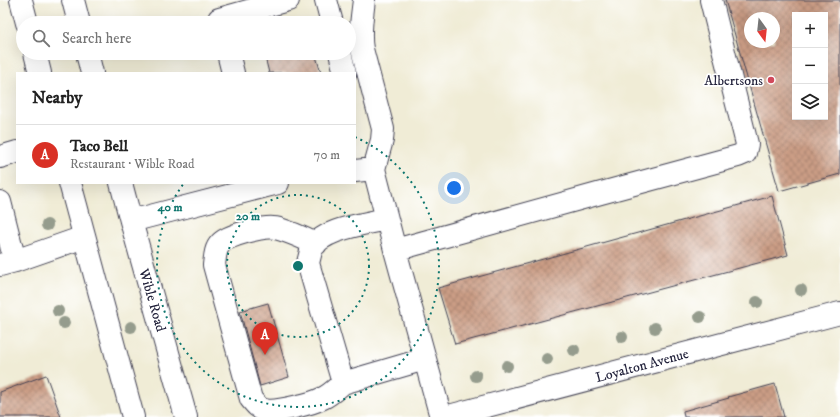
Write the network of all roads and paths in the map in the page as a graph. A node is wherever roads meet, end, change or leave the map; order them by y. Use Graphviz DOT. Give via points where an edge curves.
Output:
graph roads {
  1 [pos="21,0"];
  2 [pos="73,0"];
  3 [pos="288,0"];
  4 [pos="326,0"];
  5 [pos="364,0"];
  6 [pos="711,0"];
  7 [pos="25,16"];
  8 [pos="77,16"];
  9 [pos="235,16"];
  10 [pos="330,16"];
  11 [pos="37,60"];
  12 [pos="89,60"];
  13 [pos="230,60"];
  14 [pos="342,60"];
  15 [pos="40,72"];
  16 [pos="92,72"];
  17 [pos="233,72"];
  18 [pos="345,72"];
  19 [pos="16,152"];
  20 [pos="0,157"];
  21 [pos="364,170"];
  22 [pos="70,184"];
  23 [pos="121,184"];
  24 [pos="270,184"];
  25 [pos="231,189"];
  26 [pos="0,202"];
  27 [pos="386,219"];
  28 [pos="131,221"];
  29 [pos="84,237"];
  30 [pos="316,244"];
  31 [pos="395,250"];
  32 [pos="8,263"];
  33 [pos="840,313"];
  34 [pos="425,359"];
  35 [pos="343,383"];
  36 [pos="469,414"];
  37 [pos="133,417"];
  38 [pos="186,417"];
  39 [pos="441,417"];
  40 [pos="445,417"];
  1 -- 7 [label="street"];
  2 -- 8 [label="street"];
  3 -- 9 [label="street"];
  4 -- 10 [label="street"];
  5 -- 21 [label="street" via="360,40 383,129 382,140"];
  6 -- 31 [label="street" via="747,144 745,153"];
  11 -- 15 [label="street"];
  12 -- 16 [label="street"];
  13 -- 17 [label="street"];
  14 -- 18 [label="street"];
  19 -- 20 [label="street"];
  21 -- 27 [label="street"];
  22 -- 29 [label="street"];
  23 -- 28 [label="street, Wible Road"];
  24 -- 25 [label="street"];
  25 -- 28 [label="street"];
  26 -- 32 [label="street"];
  27 -- 30 [label="street" via="335,231 321,238"];
  27 -- 31 [label="street"];
  28 -- 38 [label="street, Wible Road"];
  29 -- 32 [label="street"];
  29 -- 37 [label="street"];
  30 -- 35 [label="street" via="311,250 308,263"];
  30 -- 35 [label="street" via="274,228 260,229 230,237 219,244 214,264 251,399 256,406 266,411 298,406 324,398"];
  31 -- 34 [label="street"];
  33 -- 36 [label="street, Loyalton Avenue"];
  34 -- 35 [label="street"];
  34 -- 39 [label="street"];
  36 -- 40 [label="street, Loyalton Avenue"];
}
